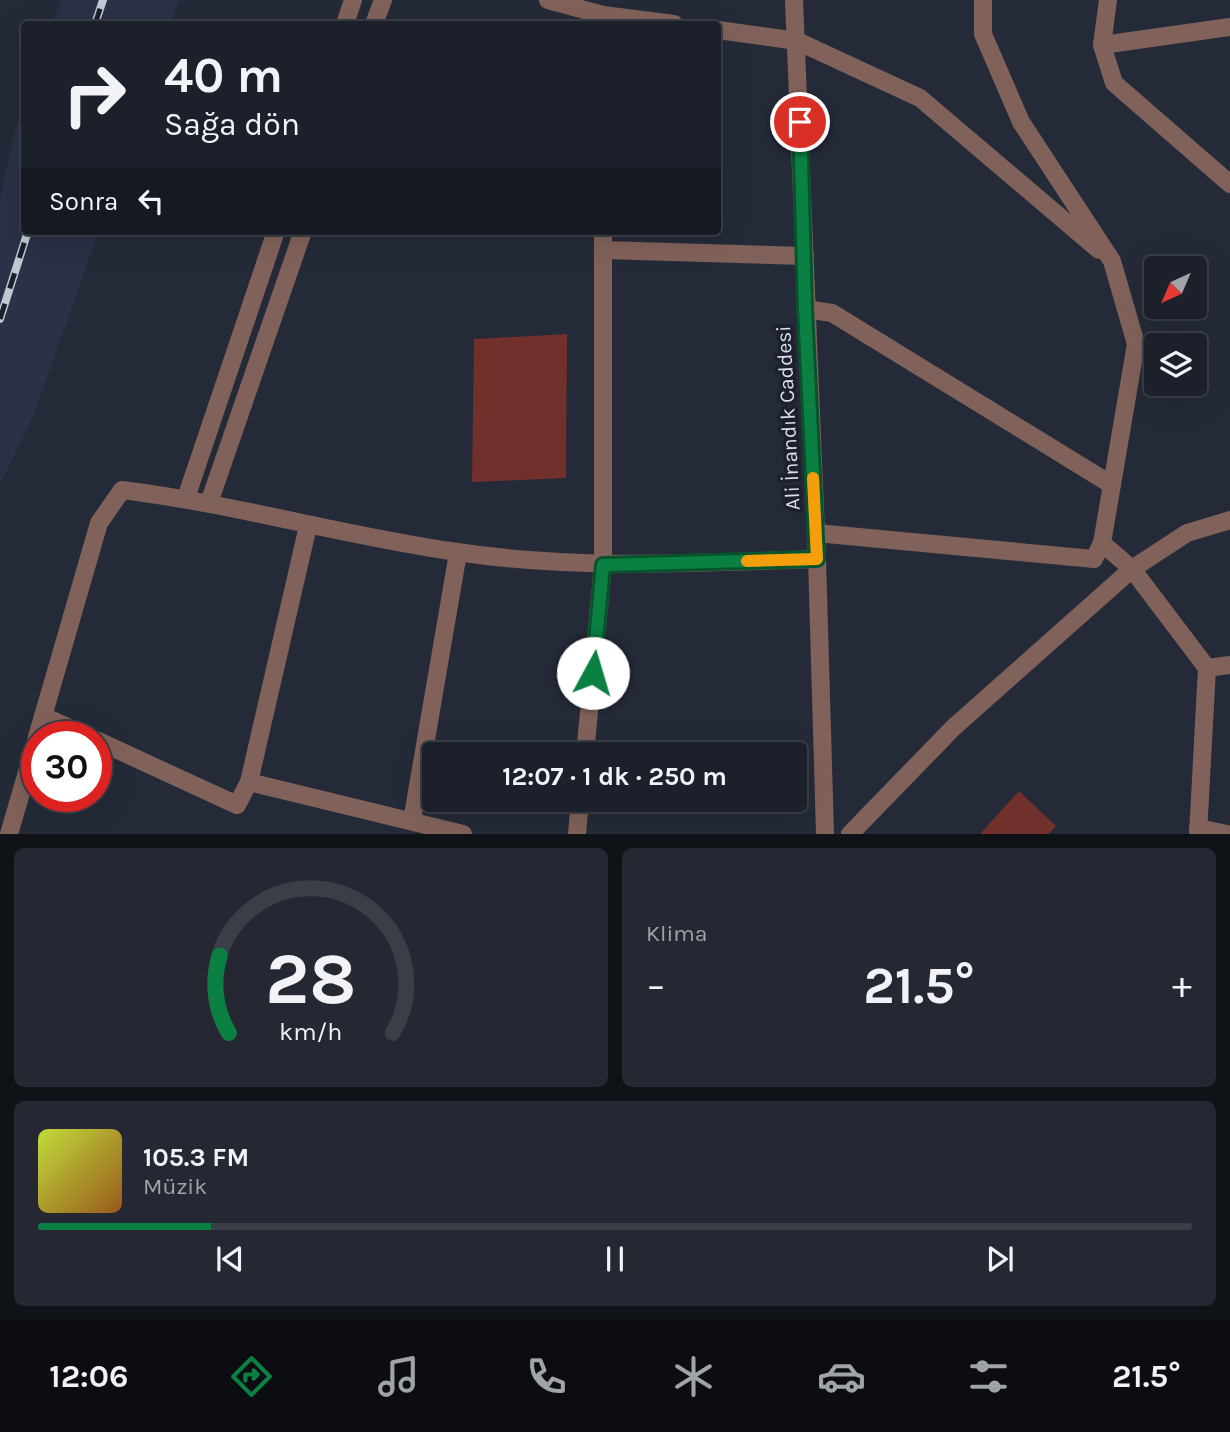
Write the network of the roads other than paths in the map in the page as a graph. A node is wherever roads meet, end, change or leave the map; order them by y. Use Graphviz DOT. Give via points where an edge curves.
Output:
graph roads {
  1 [pos="354,0"];
  2 [pos="383,0"];
  3 [pos="548,0"];
  4 [pos="794,0"];
  5 [pos="983,0"];
  6 [pos="1108,0"];
  7 [pos="603,13"];
  8 [pos="346,21"];
  9 [pos="375,21"];
  10 [pos="655,21"];
  11 [pos="1230,27"];
  12 [pos="721,30"];
  13 [pos="797,41"];
  14 [pos="1102,45"];
  15 [pos="1230,184"];
  16 [pos="275,235"];
  17 [pos="302,235"];
  18 [pos="603,235"];
  19 [pos="603,250"];
  20 [pos="806,256"];
  21 [pos="1112,261"];
  22 [pos="805,309"];
  23 [pos="1112,485"];
  24 [pos="186,498"];
  25 [pos="209,503"];
  26 [pos="1230,520"];
  27 [pos="308,526"];
  28 [pos="816,533"];
  29 [pos="1102,543"];
  30 [pos="458,553"];
  31 [pos="817,559"];
  32 [pos="603,565"];
  33 [pos="1132,569"];
  34 [pos="1230,665"];
  35 [pos="1207,668"];
  36 [pos="43,716"];
  37 [pos="42,721"];
  38 [pos="54,721"];
  39 [pos="586,742"];
  40 [pos="112,747"];
  41 [pos="249,782"];
  42 [pos="21,792"];
  43 [pos="579,812"];
  44 [pos="412,821"];
  45 [pos="1198,831"];
  46 [pos="9,834"];
  47 [pos="463,834"];
  48 [pos="577,834"];
  49 [pos="825,834"];
  50 [pos="850,834"];
  51 [pos="1227,834"];
  1 -- 8 [label="street"];
  2 -- 9 [label="street"];
  3 -- 7 [label="street"];
  4 -- 13 [label="street, Ali İnandık Caddesi"];
  5 -- 21 [label="street" via="983,34 1021,122"];
  6 -- 14 [label="street"];
  7 -- 10 [label="street"];
  11 -- 14 [label="street"];
  12 -- 13 [label="street"];
  13 -- 20 [label="street, Ali İnandık Caddesi"];
  13 -- 21 [label="street" via="920,98"];
  14 -- 15 [label="street" via="1114,83"];
  16 -- 24 [label="street"];
  17 -- 25 [label="street"];
  18 -- 19 [label="street"];
  19 -- 20 [label="street"];
  19 -- 32 [label="street"];
  20 -- 22 [label="street, Ali İnandık Caddesi"];
  21 -- 23 [label="street" via="1136,344"];
  22 -- 23 [label="street" via="832,313"];
  22 -- 28 [label="street, Ali İnandık Caddesi"];
  23 -- 29 [label="street"];
  24 -- 25 [label="street"];
  24 -- 36 [label="street" via="122,491 99,523"];
  25 -- 27 [label="street"];
  26 -- 33 [label="street" via="1187,533"];
  27 -- 30 [label="street"];
  27 -- 41 [label="street"];
  28 -- 29 [label="street" via="1094,559"];
  28 -- 31 [label="street, Ali İnandık Caddesi"];
  29 -- 33 [label="street"];
  30 -- 32 [label="street"];
  30 -- 44 [label="street"];
  31 -- 32 [label="street"];
  31 -- 49 [label="street, Ali İnandık Caddesi"];
  32 -- 39 [label="street"];
  33 -- 35 [label="street"];
  33 -- 50 [label="street" via="954,727"];
  34 -- 35 [label="street"];
  35 -- 45 [label="street"];
  36 -- 37 [label="street"];
  36 -- 38 [label="street"];
  40 -- 41 [label="street" via="237,805"];
  41 -- 44 [label="street"];
  42 -- 46 [label="street"];
  43 -- 48 [label="street"];
  44 -- 47 [label="street"];
  45 -- 51 [label="street"];
}
